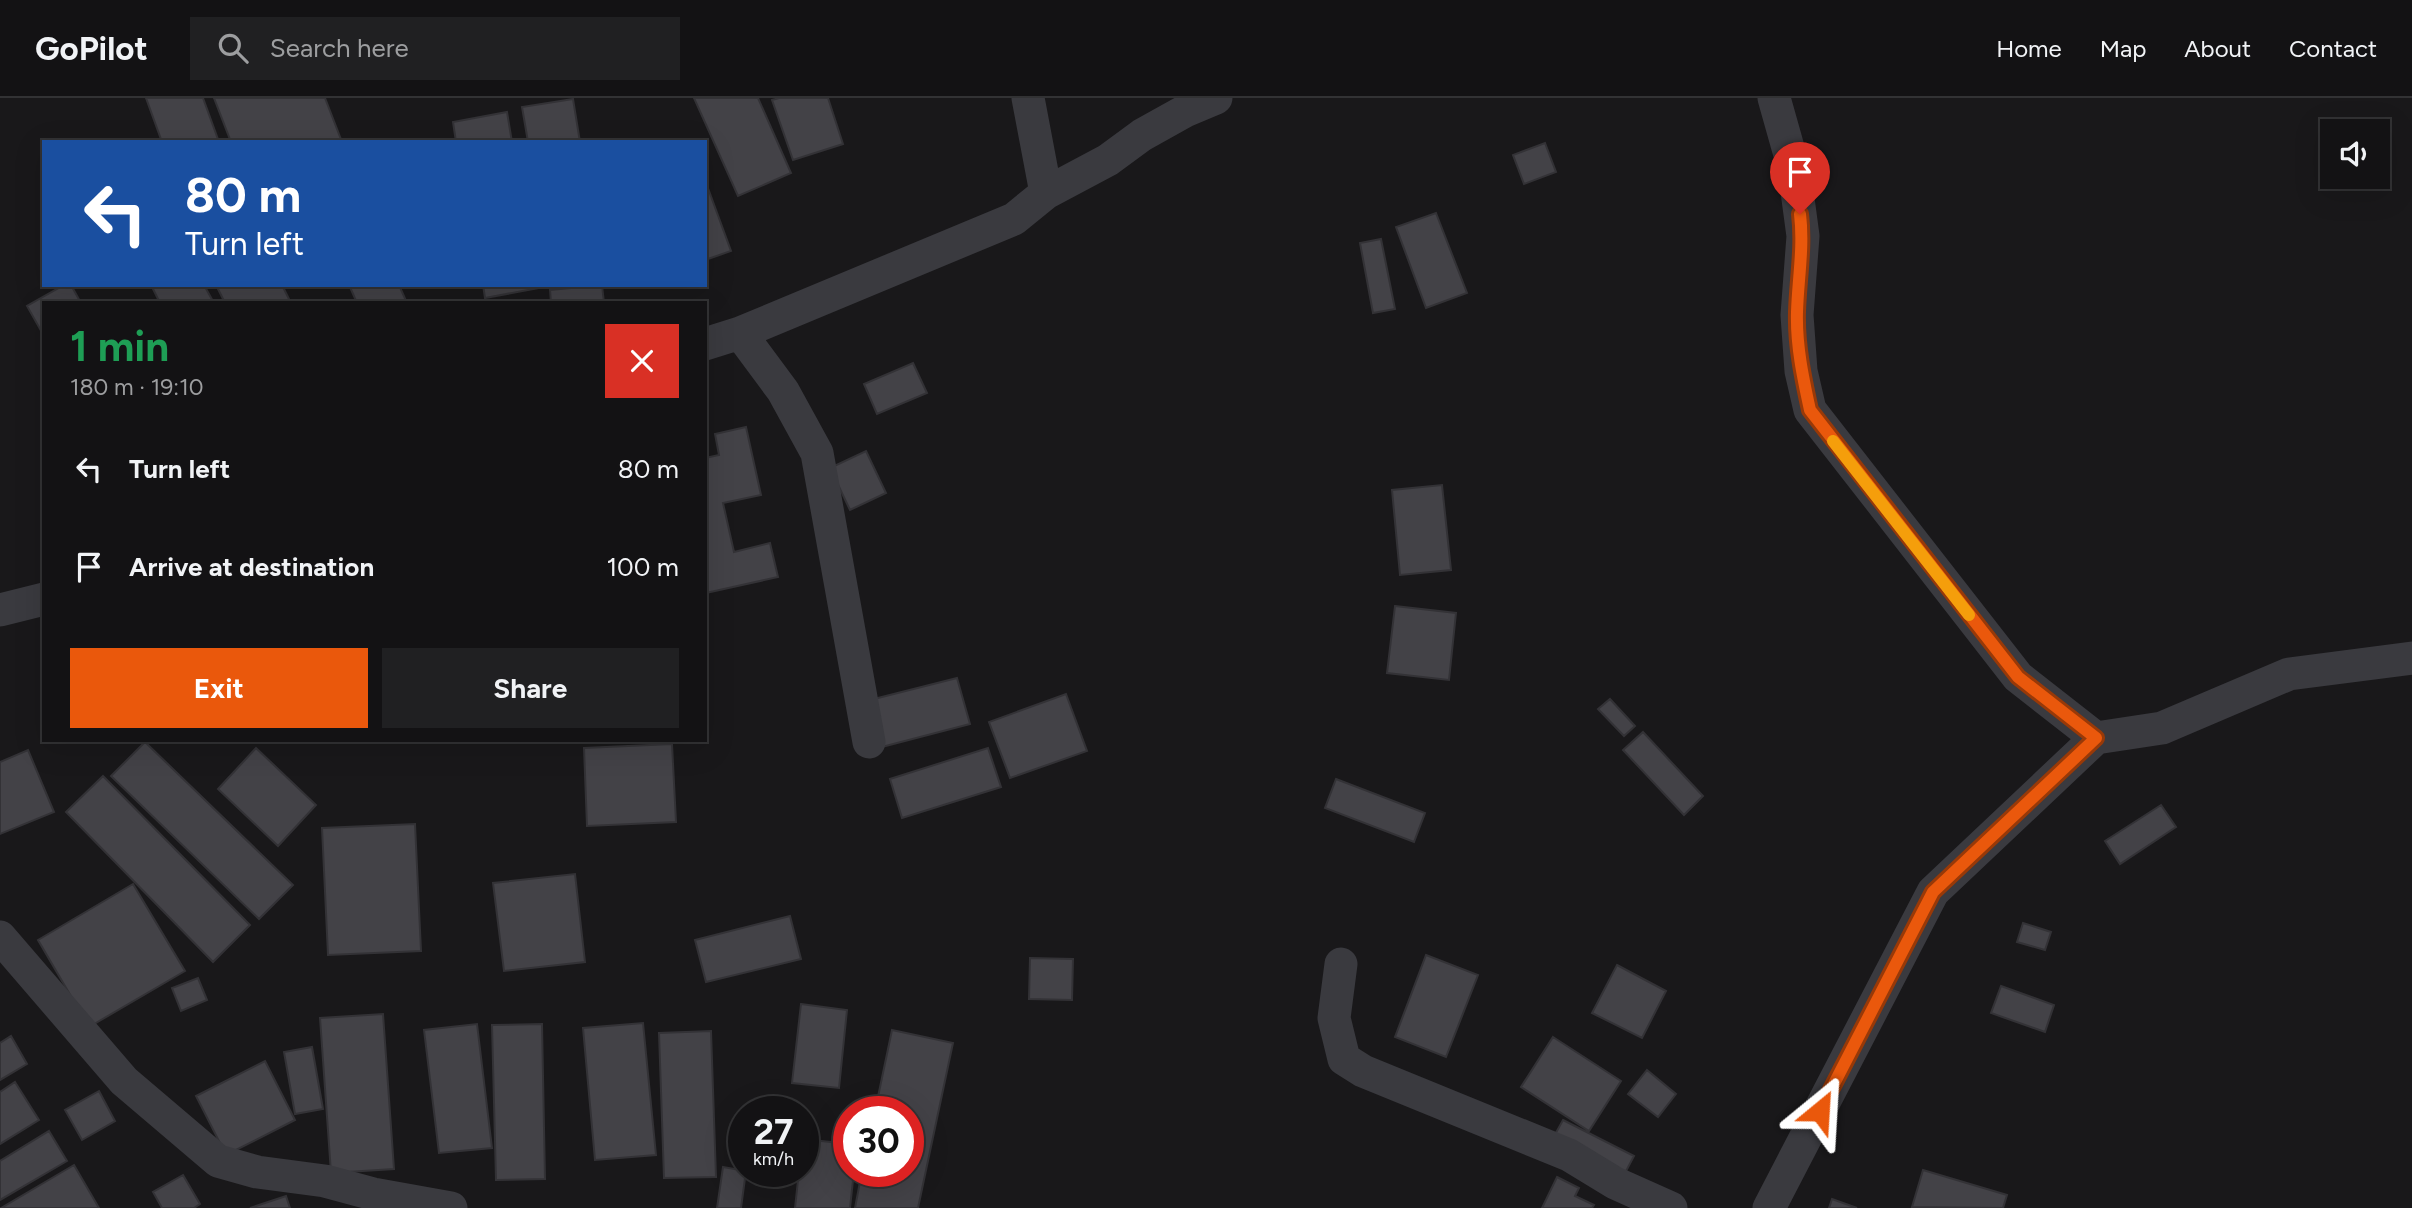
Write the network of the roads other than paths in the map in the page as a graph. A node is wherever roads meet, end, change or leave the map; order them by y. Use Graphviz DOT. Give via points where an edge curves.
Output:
graph roads {
  1 [pos="1028,98"];
  2 [pos="1216,98"];
  3 [pos="1774,98"];
  4 [pos="1046,193"];
  5 [pos="740,333"];
  6 [pos="707,343"];
  7 [pos="42,600"];
  8 [pos="0,610"];
  9 [pos="2412,658"];
  10 [pos="2096,738"];
  11 [pos="869,742"];
  12 [pos="0,937"];
  13 [pos="1341,964"];
  14 [pos="451,1208"];
  15 [pos="1671,1208"];
  16 [pos="1769,1208"];
  1 -- 4 [label="street"];
  2 -- 4 [label="street" via="1142,135 1108,160"];
  3 -- 10 [label="street" via="1794,169 1803,236 1797,315 1801,371 1810,410 2018,677"];
  4 -- 5 [label="street" via="1014,219"];
  5 -- 6 [label="street"];
  5 -- 11 [label="street" via="783,391 817,453"];
  7 -- 8 [label="street"];
  9 -- 10 [label="street" via="2289,674 2162,728"];
  10 -- 16 [label="street" via="1933,892"];
  12 -- 14 [label="street" via="124,1081 218,1161"];
  13 -- 15 [label="street" via="1334,1018 1344,1059 1363,1071 1569,1155 1615,1183"];
}
